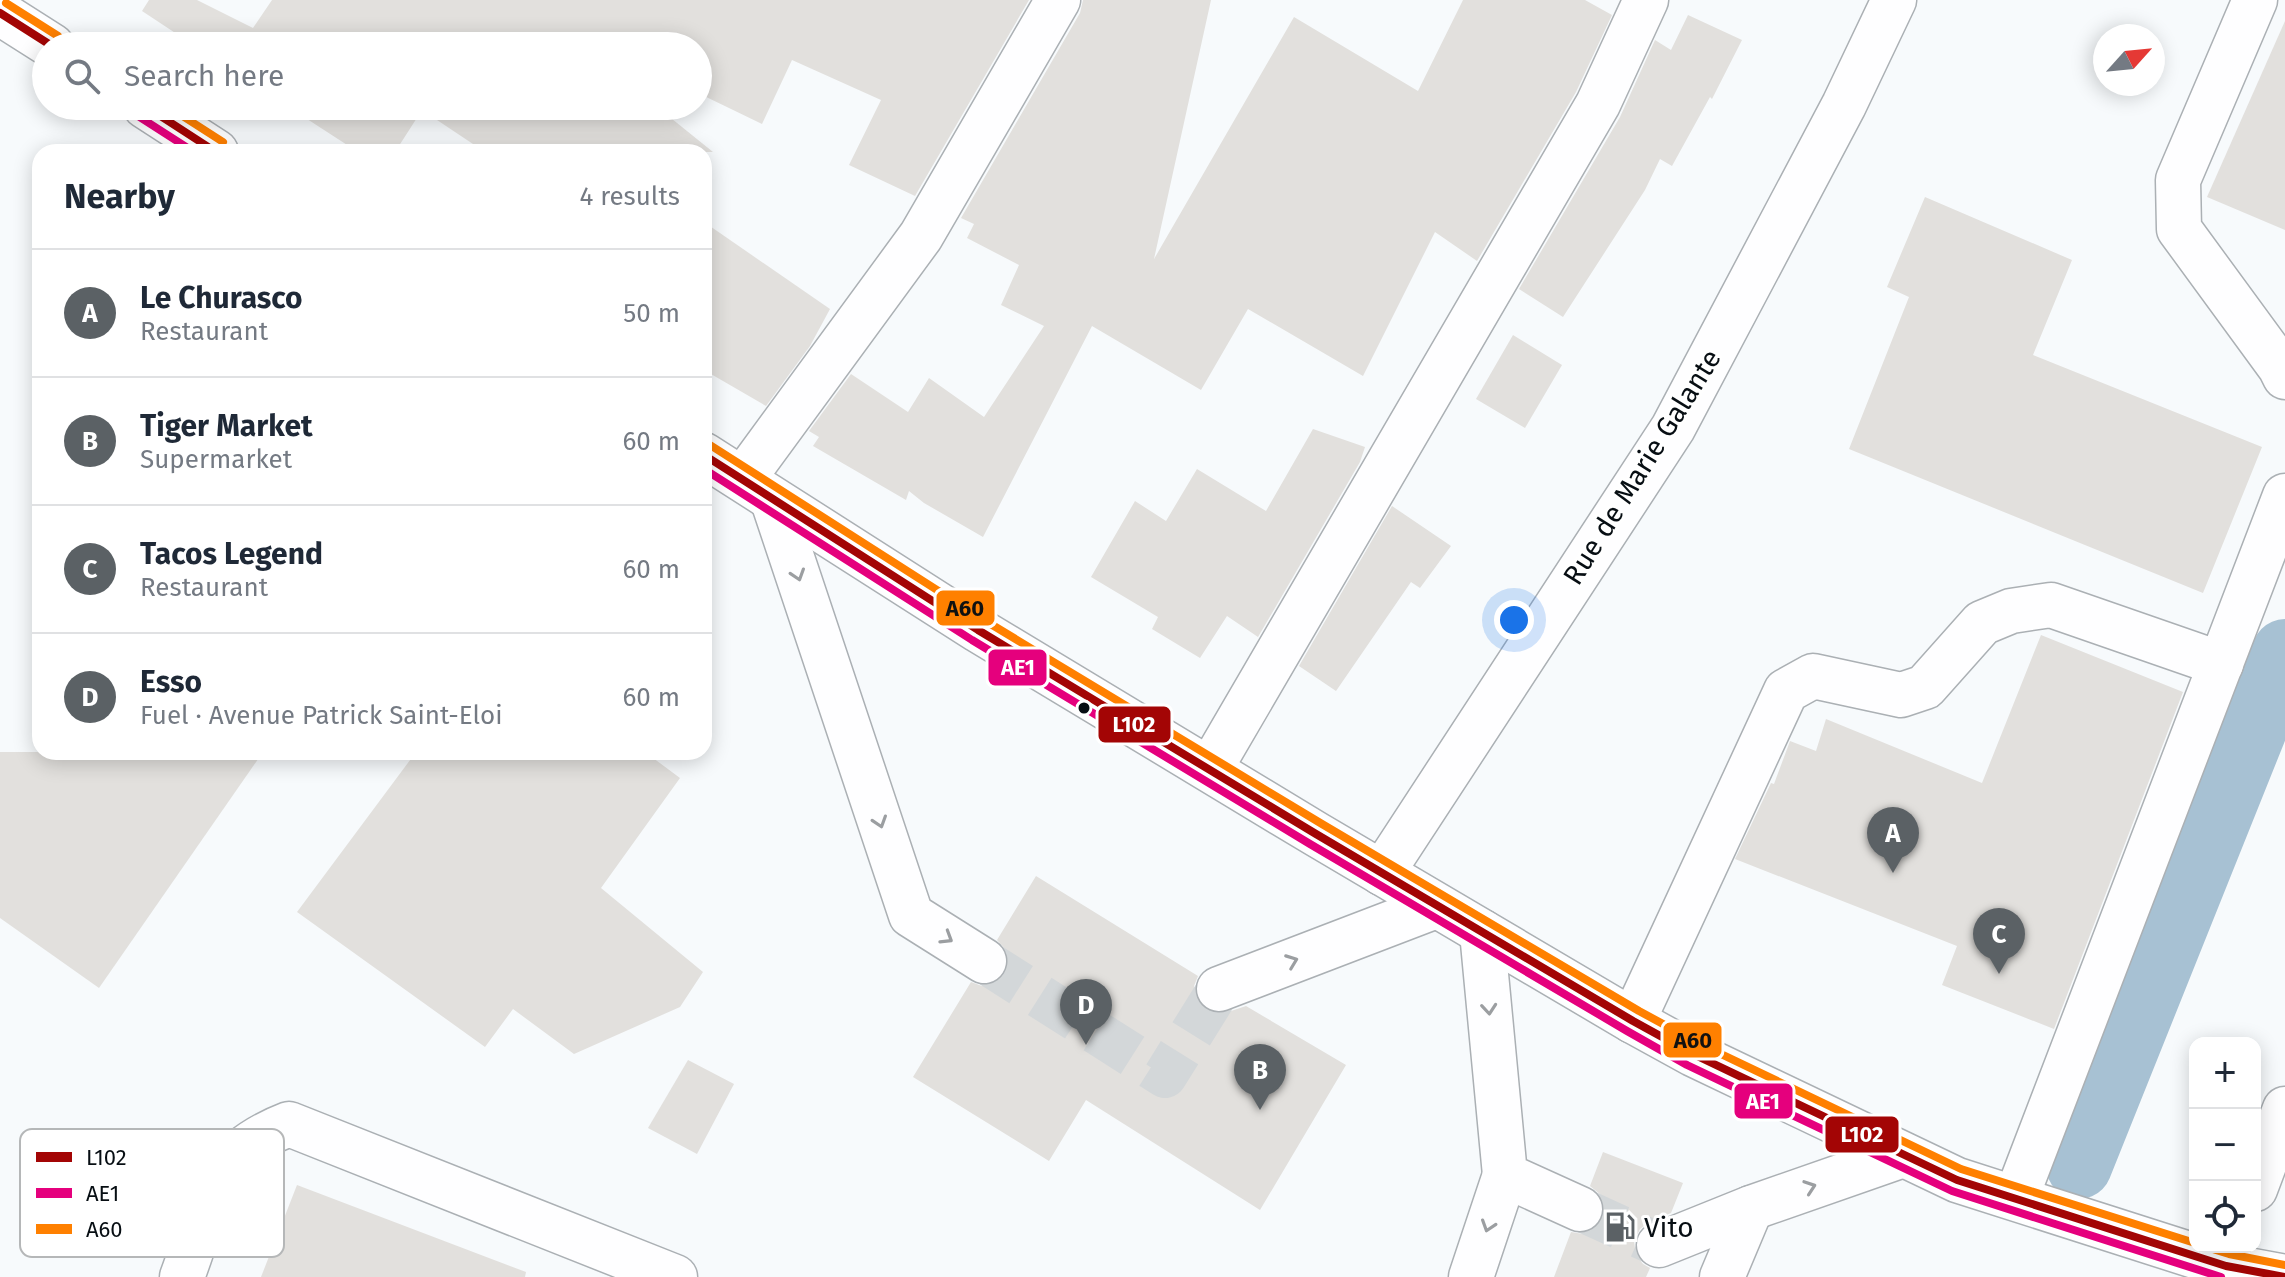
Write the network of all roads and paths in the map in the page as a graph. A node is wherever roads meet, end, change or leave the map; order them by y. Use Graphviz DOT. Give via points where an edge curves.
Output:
graph roads {
  1 [pos="1058,0"];
  2 [pos="1646,0"];
  3 [pos="1894,0"];
  4 [pos="2255,0"];
  5 [pos="0,13"];
  6 [pos="32,33"];
  7 [pos="167,120"];
  8 [pos="204,144"];
  9 [pos="2285,377"];
  10 [pos="712,460"];
  11 [pos="758,490"];
  12 [pos="2285,496"];
  13 [pos="2221,664"];
  14 [pos="1210,769"];
  15 [pos="1382,873"];
  16 [pos="1436,906"];
  17 [pos="1482,932"];
  18 [pos="984,961"];
  19 [pos="1219,989"];
  20 [pos="1633,1021"];
  21 [pos="2285,1109"];
  22 [pos="277,1129"];
  23 [pos="1903,1155"];
  24 [pos="1505,1175"];
  25 [pos="2258,1181"];
  26 [pos="2016,1198"];
  27 [pos="1751,1208"];
  28 [pos="1580,1209"];
  29 [pos="1659,1245"];
  30 [pos="189,1257"];
  31 [pos="2235,1263"];
  32 [pos="182,1277"];
  33 [pos="675,1277"];
  34 [pos="1471,1277"];
  35 [pos="1722,1277"];
  36 [pos="2285,1277"];
  1 -- 11 [label="street" via="921,236"];
  2 -- 14 [label="street" via="1598,104"];
  3 -- 15 [label="street, Rue de Marie Galante" via="1673,428"];
  4 -- 9 [label="street" via="2178,180 2179,229"];
  5 -- 6 [label="street"];
  7 -- 8 [label="street"];
  10 -- 11 [label="street"];
  11 -- 14 [label="street"];
  11 -- 18 [label="street, one-way" via="911,915"];
  12 -- 13 [label="street"];
  13 -- 20 [label="street" via="2051,605 2011,611 1982,623 1925,687 1901,695 1813,676 1786,691"];
  13 -- 26 [label="street"];
  14 -- 15 [label="street"];
  15 -- 16 [label="street"];
  16 -- 17 [label="street"];
  19 -- 16 [label="street, one-way"];
  17 -- 20 [label="street"];
  17 -- 24 [label="street, one-way"];
  20 -- 23 [label="street"];
  21 -- 25 [label="street"];
  22 -- 33 [label="street" via="289,1124"];
  23 -- 26 [label="street" via="1957,1180"];
  27 -- 23 [label="street, one-way"];
  24 -- 28 [label="street"];
  24 -- 34 [label="street, one-way"];
  26 -- 31 [label="street"];
  27 -- 29 [label="street"];
  27 -- 35 [label="street"];
  30 -- 32 [label="street"];
  31 -- 36 [label="street"];
}
